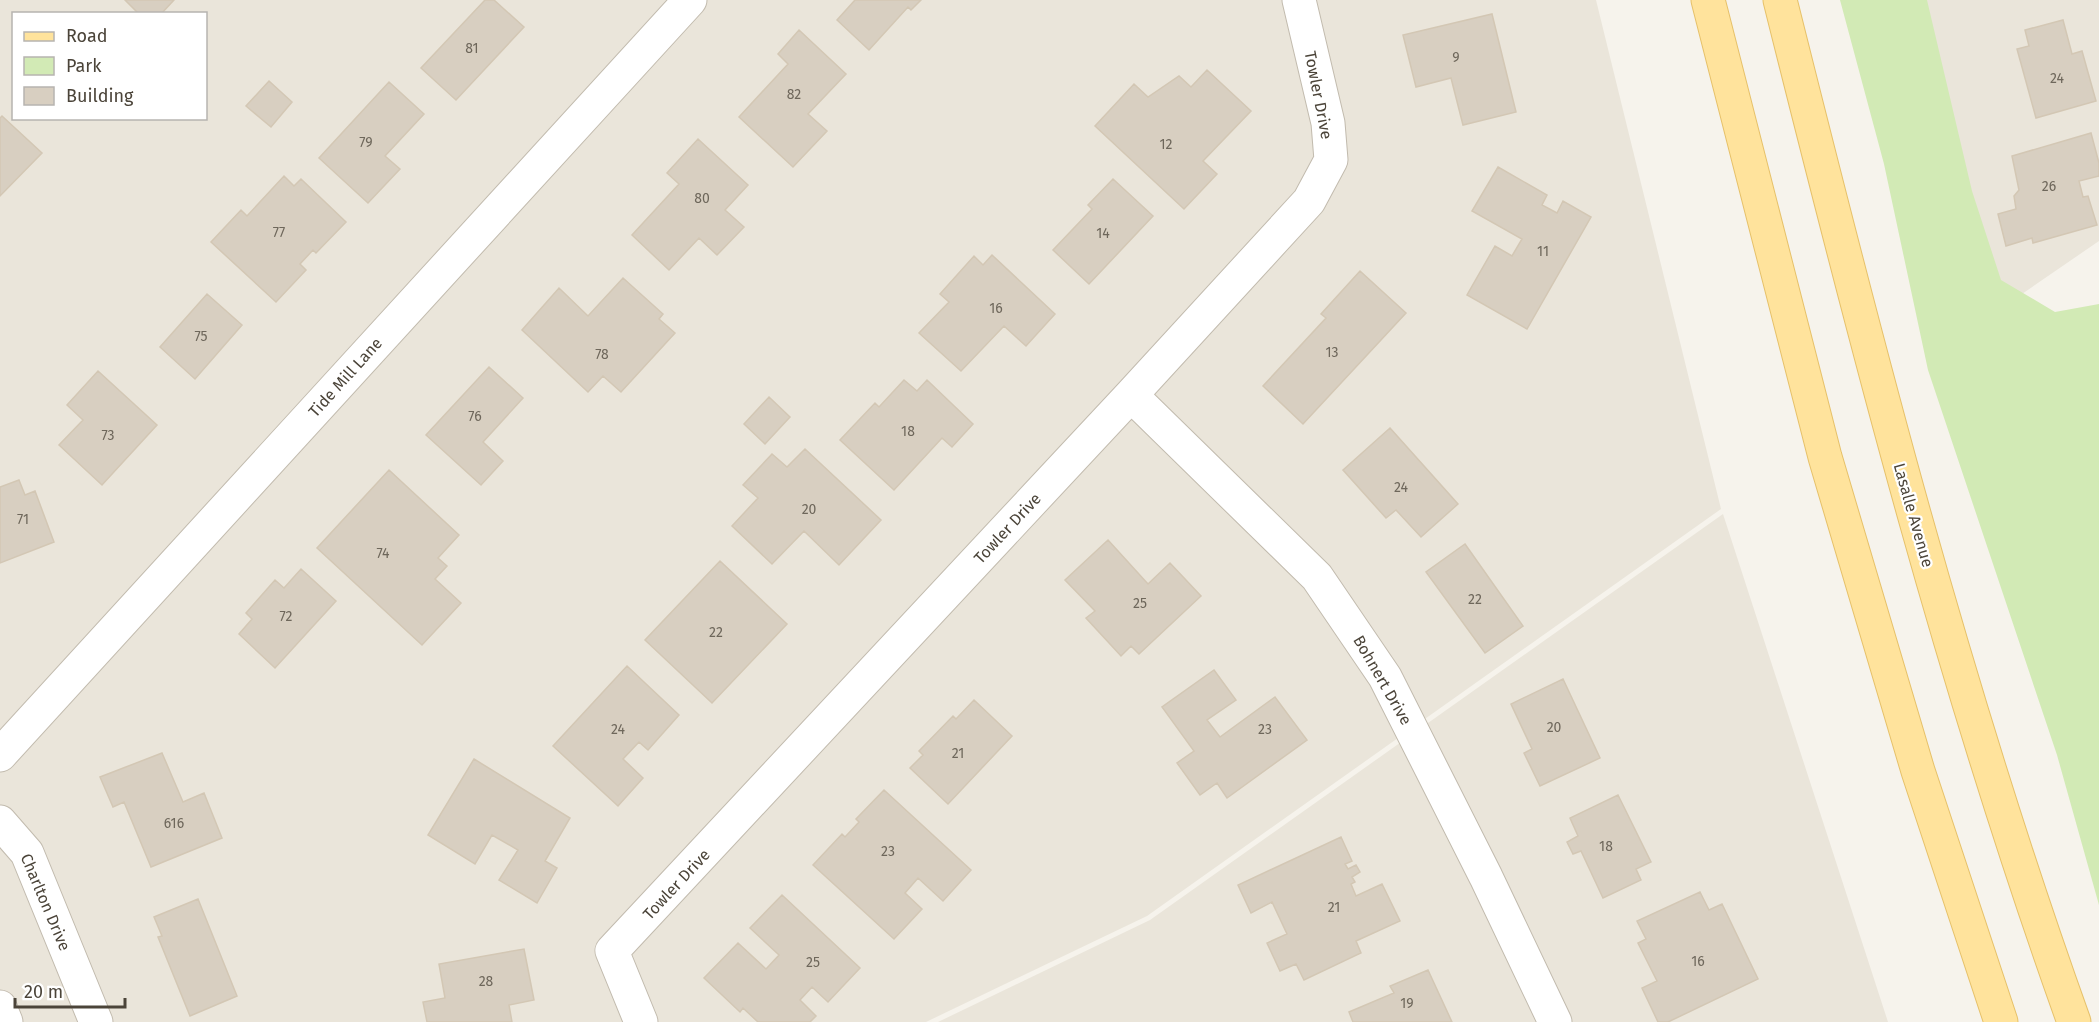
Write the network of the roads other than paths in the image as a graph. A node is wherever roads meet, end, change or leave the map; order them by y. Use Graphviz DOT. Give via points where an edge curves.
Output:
graph roads {
  1 [pos="690,0"];
  2 [pos="1299,0"];
  3 [pos="1708,0"];
  4 [pos="1780,0"];
  5 [pos="1131,395"];
  6 [pos="0,755"];
  7 [pos="0,822"];
  8 [pos="0,1007"];
  9 [pos="6,1022"];
  10 [pos="96,1022"];
  11 [pos="641,1022"];
  12 [pos="1555,1022"];
  13 [pos="2001,1022"];
  14 [pos="2074,1022"];
  1 -- 6 [label="street, Tide Mill Lane"];
  2 -- 5 [label="street, Towler Drive" via="1328,123 1330,160 1309,201"];
  3 -- 13 [label="main road" via="1828,468 1918,771"];
  4 -- 14 [label="main road, Lasalle Avenue" via="1928,564"];
  5 -- 11 [label="street, Towler Drive" via="612,951"];
  5 -- 12 [label="street, Bohnert Drive" via="1324,586 1384,677"];
  7 -- 10 [label="street, Charlton Drive" via="27,853"];
  8 -- 9 [label="street"];
}
